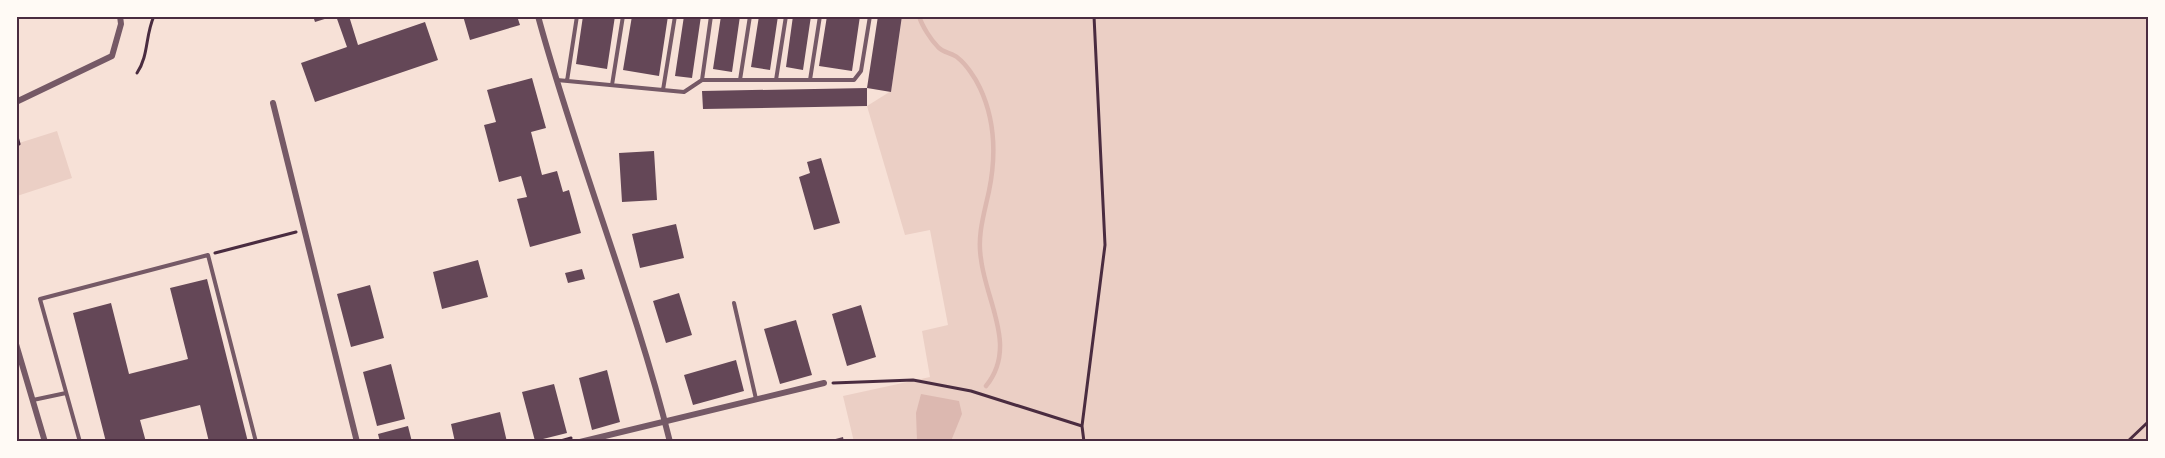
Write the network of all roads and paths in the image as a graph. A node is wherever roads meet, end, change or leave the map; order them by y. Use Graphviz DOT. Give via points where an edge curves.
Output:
graph roads {
  1 [pos="120,16"];
  2 [pos="154,16"];
  3 [pos="538,16"];
  4 [pos="576,16"];
  5 [pos="622,16"];
  6 [pos="675,16"];
  7 [pos="711,16"];
  8 [pos="750,16"];
  9 [pos="786,16"];
  10 [pos="820,16"];
  11 [pos="870,16"];
  12 [pos="1094,16"];
  13 [pos="137,73"];
  14 [pos="556,80"];
  15 [pos="702,80"];
  16 [pos="740,80"];
  17 [pos="776,80"];
  18 [pos="810,80"];
  19 [pos="567,81"];
  20 [pos="612,85"];
  21 [pos="663,90"];
  22 [pos="16,102"];
  23 [pos="273,103"];
  24 [pos="16,133"];
  25 [pos="19,144"];
  26 [pos="305,229"];
  27 [pos="208,255"];
  28 [pos="734,303"];
  29 [pos="16,344"];
  30 [pos="824,383"];
  31 [pos="66,393"];
  32 [pos="756,399"];
  33 [pos="33,400"];
  34 [pos="664,420"];
  35 [pos="2148,422"];
  36 [pos="1082,426"];
  37 [pos="45,441"];
  38 [pos="80,441"];
  39 [pos="256,441"];
  40 [pos="357,441"];
  41 [pos="580,441"];
  42 [pos="670,441"];
  43 [pos="1084,441"];
  44 [pos="2127,441"];
  1 -- 22 [label="street" via="112,56"];
  2 -- 13 [label="path" via="147,31 145,61"];
  3 -- 14 [label="street"];
  4 -- 19 [label="lane"];
  5 -- 20 [label="lane"];
  6 -- 21 [label="lane"];
  7 -- 15 [label="lane"];
  8 -- 16 [label="lane"];
  9 -- 17 [label="lane"];
  10 -- 18 [label="lane"];
  11 -- 18 [label="lane" via="858,77"];
  12 -- 36 [label="path" via="1105,245"];
  14 -- 19 [label="lane"];
  14 -- 34 [label="street"];
  15 -- 16 [label="lane"];
  15 -- 21 [label="lane" via="684,92"];
  16 -- 17 [label="lane"];
  17 -- 18 [label="lane"];
  19 -- 20 [label="lane"];
  20 -- 21 [label="lane"];
  23 -- 26 [label="street"];
  24 -- 25 [label="path"];
  26 -- 27 [label="path"];
  26 -- 40 [label="street"];
  27 -- 31 [label="lane" via="40,299"];
  27 -- 39 [label="lane"];
  28 -- 32 [label="lane"];
  29 -- 33 [label="street"];
  30 -- 32 [label="street"];
  30 -- 36 [label="path" via="913,380 971,391"];
  31 -- 33 [label="lane"];
  31 -- 38 [label="lane"];
  32 -- 34 [label="street"];
  33 -- 37 [label="street"];
  34 -- 41 [label="street"];
  34 -- 42 [label="street"];
  35 -- 44 [label="path"];
  36 -- 43 [label="path"];
}
